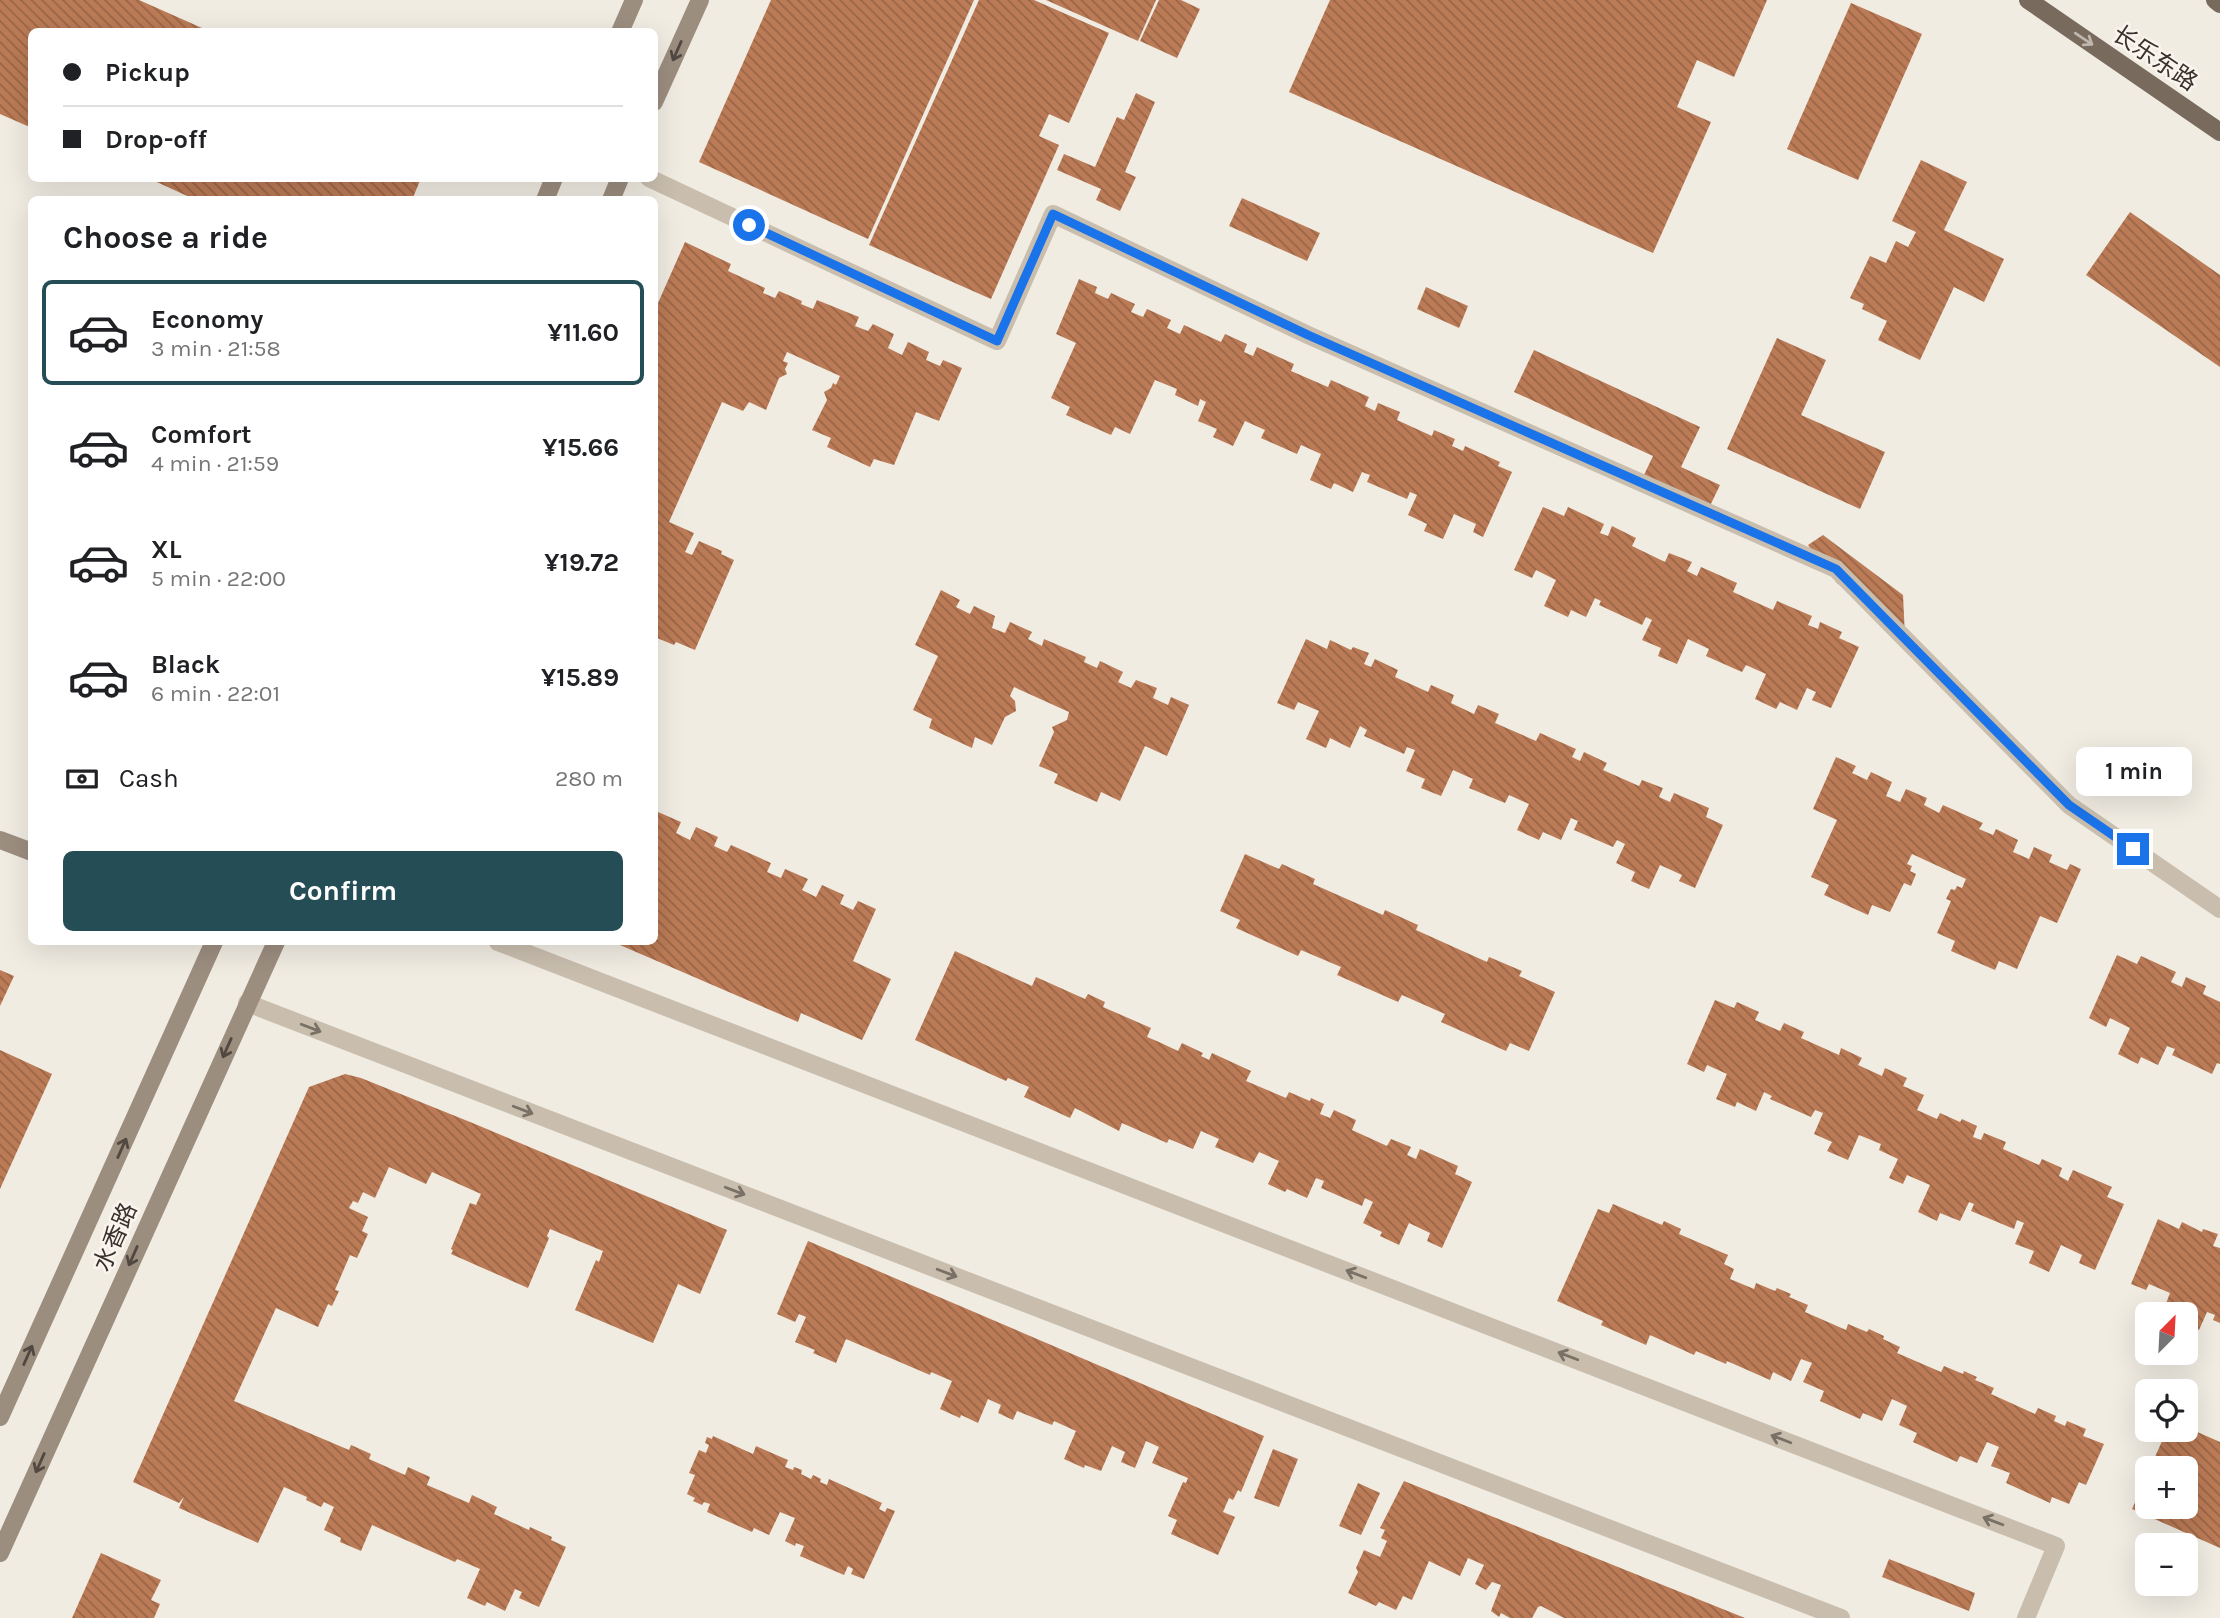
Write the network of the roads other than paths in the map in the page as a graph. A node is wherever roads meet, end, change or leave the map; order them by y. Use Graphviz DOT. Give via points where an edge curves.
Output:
graph roads {
  1 [pos="634,0"];
  2 [pos="700,0"];
  3 [pos="2028,0"];
  4 [pos="2215,0"];
  5 [pos="2220,4"];
  6 [pos="622,28"];
  7 [pos="658,93"];
  8 [pos="2220,132"];
  9 [pos="658,182"];
  10 [pos="0,840"];
  11 [pos="28,850"];
  12 [pos="2220,909"];
  13 [pos="213,945"];
  14 [pos="268,945"];
  15 [pos="506,945"];
  16 [pos="247,1003"];
  17 [pos="0,1417"];
  18 [pos="0,1553"];
  19 [pos="1841,1618"];
  20 [pos="2026,1618"];
  1 -- 6 [label="street"];
  2 -- 7 [label="street, one-way"];
  3 -- 8 [label="main road, 长乐东路, one-way"];
  4 -- 5 [label="main road"];
  9 -- 12 [label="street" via="997,341 1053,214 1308,335 1836,569 2069,805"];
  10 -- 11 [label="street"];
  17 -- 13 [label="street, 水香路, one-way"];
  14 -- 16 [label="street, 水香路"];
  20 -- 15 [label="street, one-way" via="2056,1546"];
  16 -- 18 [label="street, 水香路, one-way"];
  16 -- 19 [label="street, one-way"];
}
